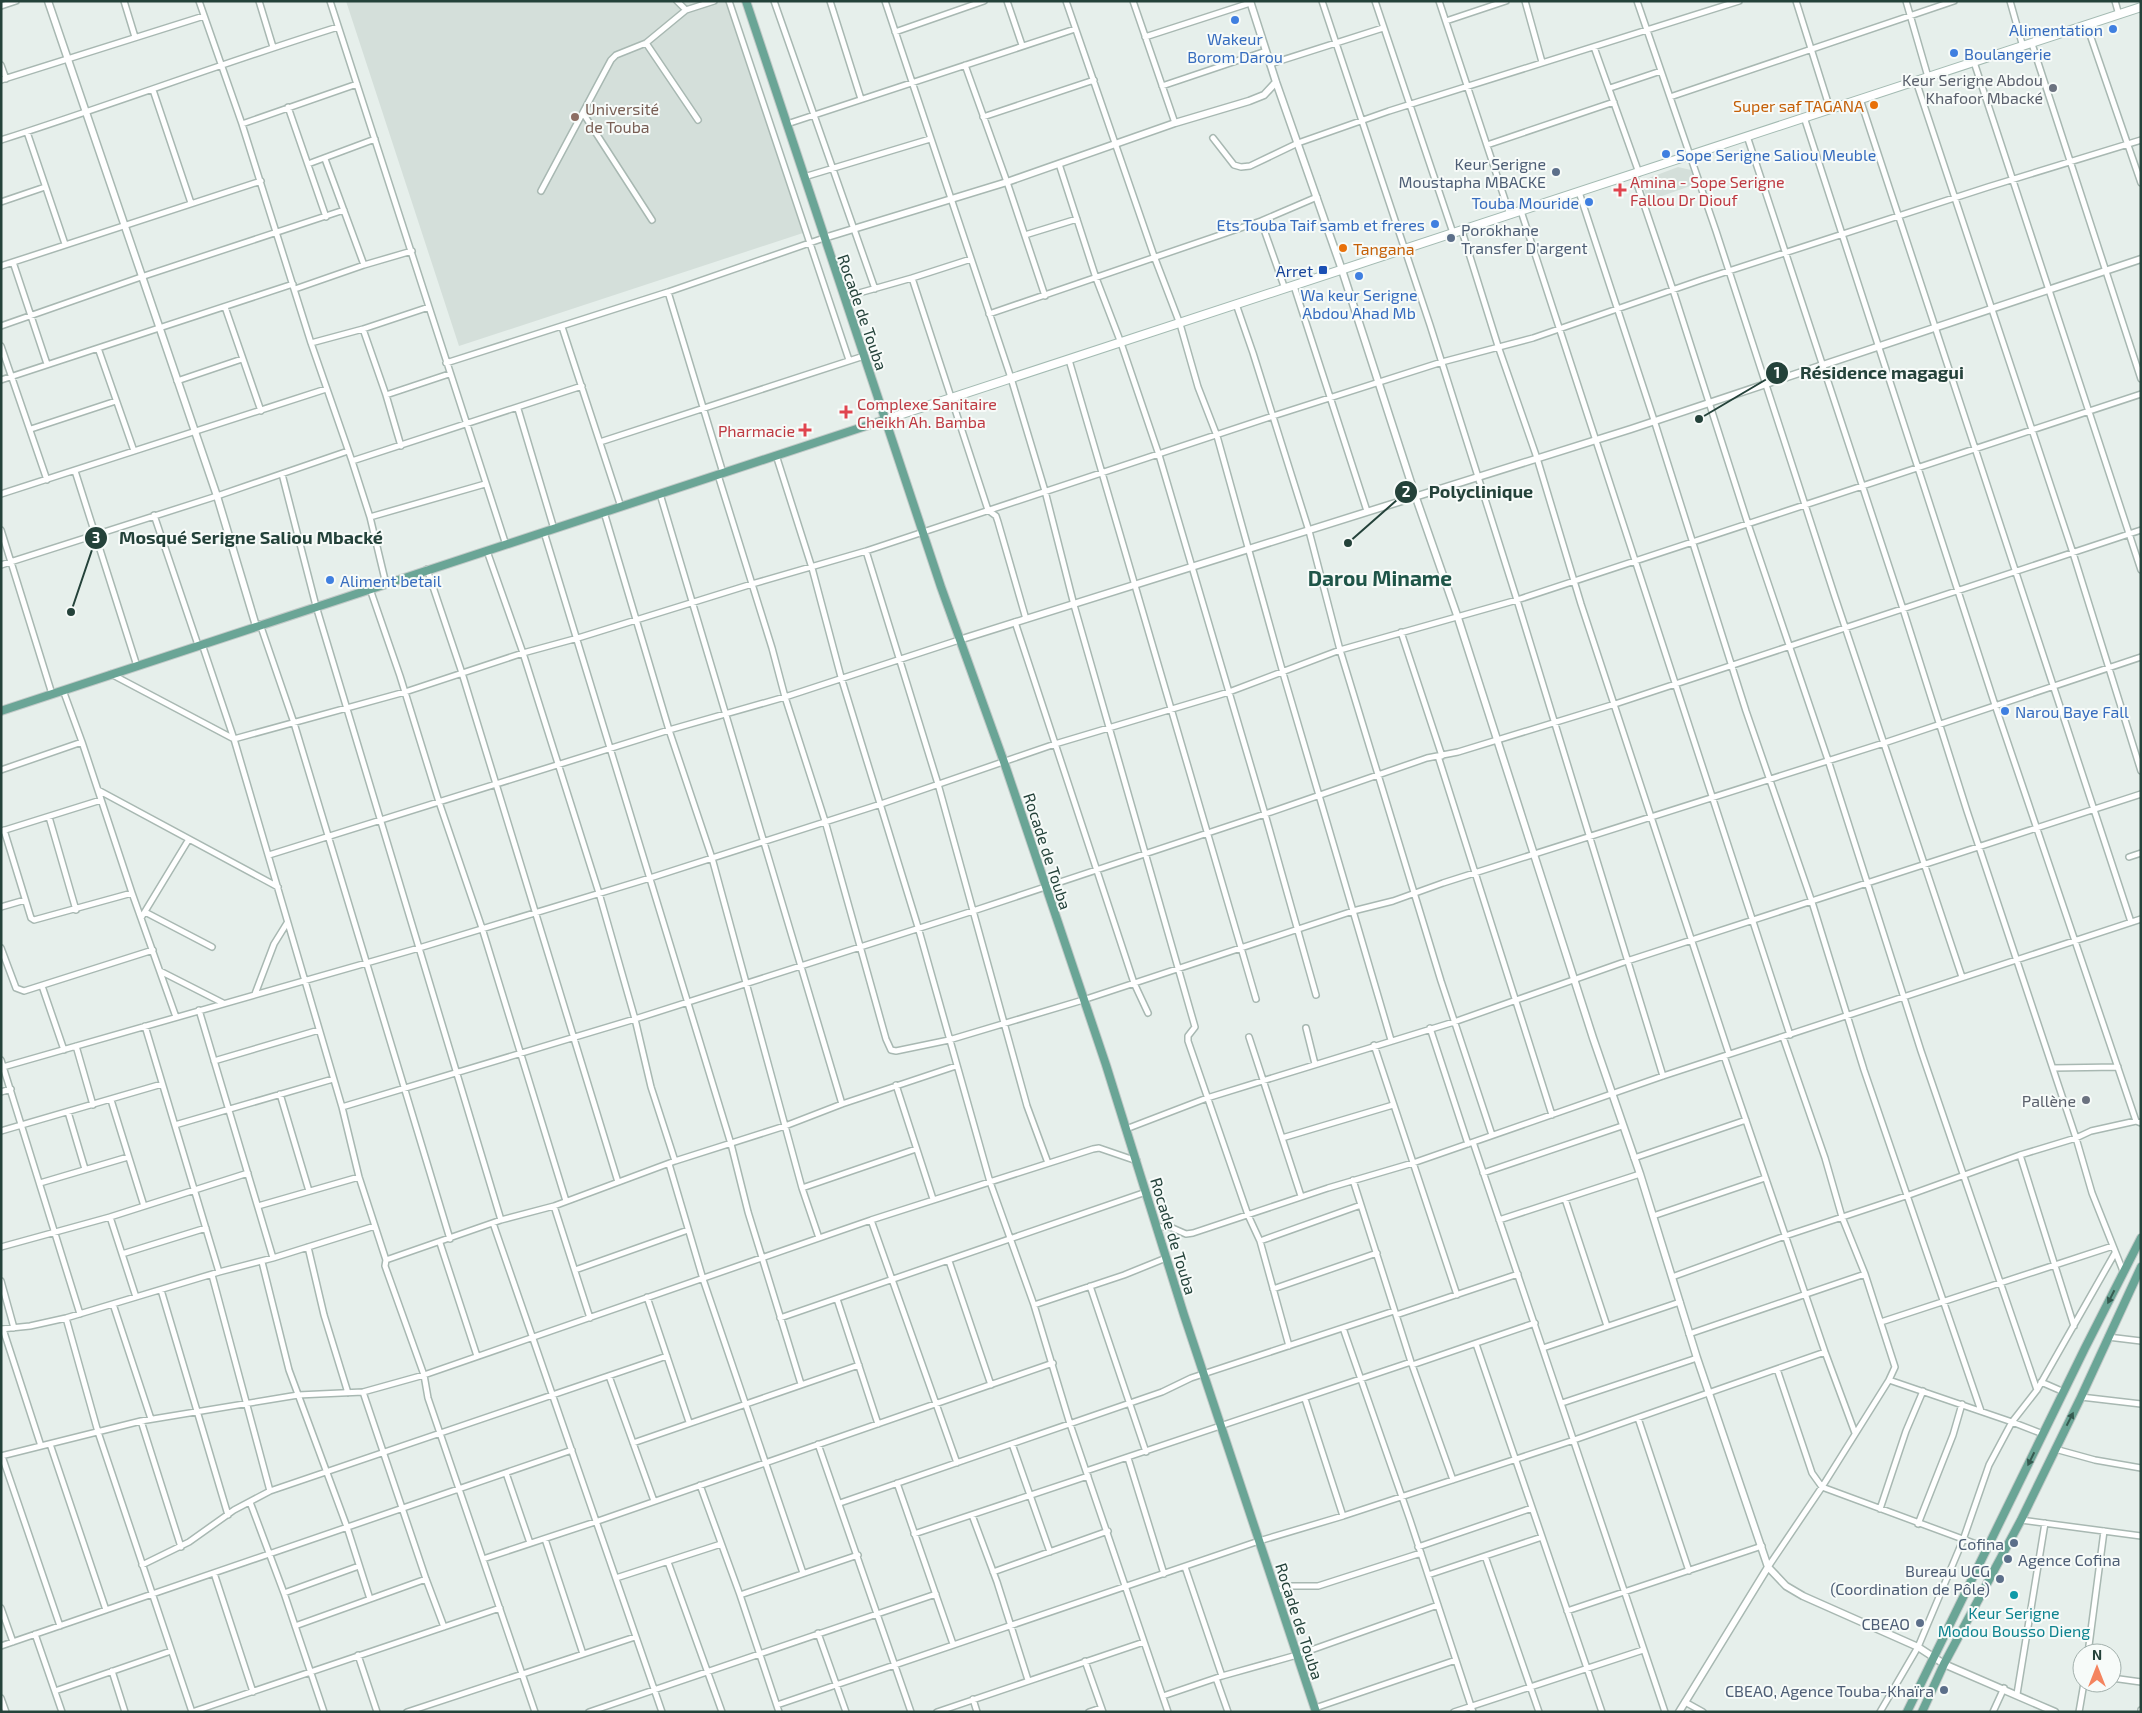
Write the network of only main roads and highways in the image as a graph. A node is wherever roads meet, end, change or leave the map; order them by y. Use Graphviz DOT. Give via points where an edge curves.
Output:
graph roads {
  1 [pos="747,2"];
  2 [pos="2141,7"];
  3 [pos="884,420"];
  4 [pos="1,711"];
  5 [pos="2141,1238"];
  6 [pos="2141,1266"];
  7 [pos="2138,1277"];
  8 [pos="1315,1710"];
  9 [pos="1907,1712"];
  10 [pos="1922,1712"];
  1 -- 3 [label="main road, Rocade de Touba"];
  2 -- 3 [label="main road"];
  3 -- 4 [label="main road"];
  3 -- 8 [label="main road, Rocade de Touba" via="1004,762"];
  5 -- 9 [label="main road, one-way"];
  6 -- 7 [label="main road"];
  10 -- 7 [label="main road, one-way" via="2021,1520"];
}
